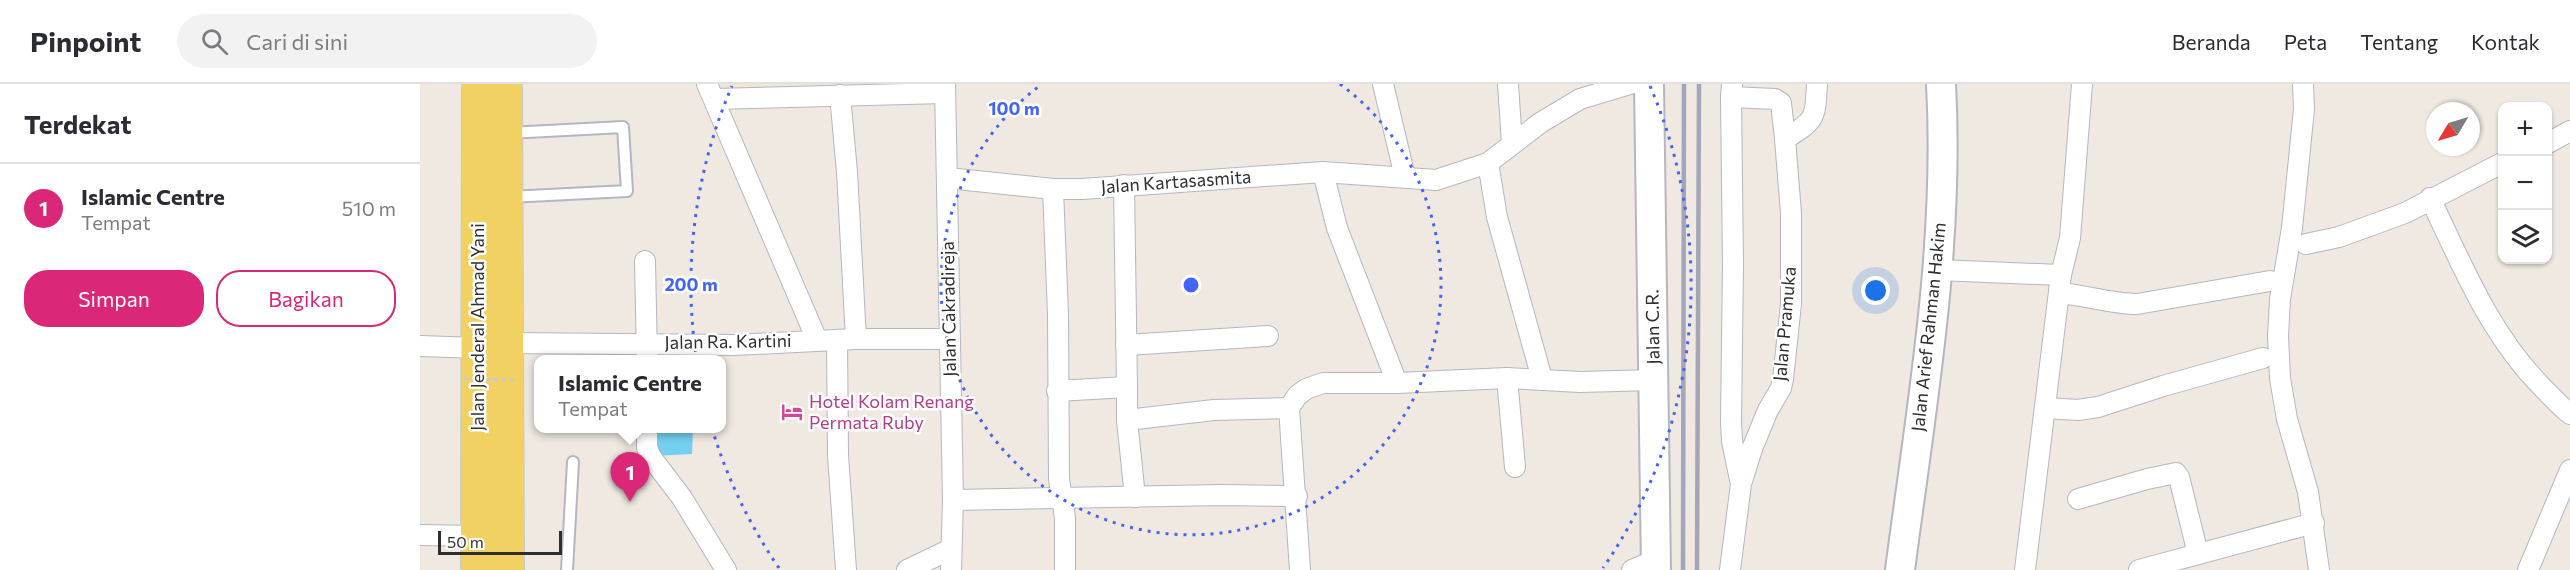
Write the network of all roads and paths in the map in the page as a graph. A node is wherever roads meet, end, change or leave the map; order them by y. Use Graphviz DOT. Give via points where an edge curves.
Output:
graph roads {
  1 [pos="478,84"];
  2 [pos="506,84"];
  3 [pos="1383,84"];
  4 [pos="1508,84"];
  5 [pos="1630,84"];
  6 [pos="1649,84"];
  7 [pos="1817,84"];
  8 [pos="1941,84"];
  9 [pos="2082,84"];
  10 [pos="2303,84"];
  11 [pos="945,89"];
  12 [pos="1731,91"];
  13 [pos="710,92"];
  14 [pos="840,95"];
  15 [pos="2570,131"];
  16 [pos="492,133"];
  17 [pos="1785,139"];
  18 [pos="2552,140"];
  19 [pos="1512,144"];
  20 [pos="1488,163"];
  21 [pos="2498,165"];
  22 [pos="1323,172"];
  23 [pos="1405,177"];
  24 [pos="948,178"];
  25 [pos="1124,185"];
  26 [pos="1053,189"];
  27 [pos="506,197"];
  28 [pos="2430,198"];
  29 [pos="2306,243"];
  30 [pos="645,261"];
  31 [pos="1938,270"];
  32 [pos="2270,281"];
  33 [pos="2060,284"];
  34 [pos="1268,336"];
  35 [pos="847,339"];
  36 [pos="949,339"];
  37 [pos="817,340"];
  38 [pos="1126,345"];
  39 [pos="420,346"];
  40 [pos="493,346"];
  41 [pos="647,351"];
  42 [pos="2263,358"];
  43 [pos="1507,378"];
  44 [pos="465,379"];
  45 [pos="1542,379"];
  46 [pos="516,380"];
  47 [pos="1654,380"];
  48 [pos="1397,383"];
  49 [pos="1127,387"];
  50 [pos="1057,391"];
  51 [pos="1289,408"];
  52 [pos="2045,408"];
  53 [pos="2570,414"];
  54 [pos="1127,420"];
  55 [pos="647,433"];
  56 [pos="573,462"];
  57 [pos="1515,467"];
  58 [pos="2570,470"];
  59 [pos="1741,484"];
  60 [pos="1297,496"];
  61 [pos="1135,497"];
  62 [pos="1061,498"];
  63 [pos="2078,499"];
  64 [pos="953,500"];
  65 [pos="2314,523"];
  66 [pos="420,535"];
  67 [pos="477,536"];
  68 [pos="951,549"];
  69 [pos="2198,554"];
  70 [pos="1648,567"];
  71 [pos="477,570"];
  72 [pos="508,570"];
  73 [pos="567,570"];
  74 [pos="726,570"];
  75 [pos="846,570"];
  76 [pos="907,570"];
  77 [pos="951,570"];
  78 [pos="1065,570"];
  79 [pos="1300,570"];
  80 [pos="1730,570"];
  81 [pos="1900,570"];
  82 [pos="2025,570"];
  83 [pos="2139,570"];
  84 [pos="2319,570"];
  85 [pos="2529,570"];
  1 -- 16 [label="main road, Jalan Jenderal Ahmad Yani"];
  2 -- 16 [label="main road, Jalan Jenderal Ahmad Yani"];
  3 -- 23 [label="street"];
  4 -- 19 [label="street"];
  5 -- 19 [label="street" via="1580,99"];
  6 -- 47 [label="main road, Jalan C.R."];
  7 -- 17 [label="street" via="1815,114 1805,127"];
  8 -- 31 [label="main road, Jalan Arief Rahman Hakim" via="1944,146"];
  9 -- 33 [label="street" via="2070,238"];
  10 -- 65 [label="street" via="2292,228 2277,336 2287,419"];
  11 -- 14 [label="street"];
  11 -- 24 [label="street, Jalan Cakradireja"];
  12 -- 17 [label="street, Jalan Pramuka" via="1781,103"];
  12 -- 59 [label="street" via="1731,421"];
  13 -- 14 [label="street"];
  13 -- 37 [label="street"];
  14 -- 35 [label="street" via="848,172"];
  15 -- 18 [label="street"];
  16 -- 27 [label="main road, Jalan Jenderal Ahmad Yani"];
  16 -- 27 [label="lane" via="623,127 627,191"];
  16 -- 40 [label="main road, Jalan Jenderal Ahmad Yani"];
  17 -- 59 [label="street, Jalan Pramuka" via="1791,213 1791,292 1783,379"];
  19 -- 20 [label="street"];
  20 -- 23 [label="street, Jalan Kartasasmita" via="1436,180"];
  20 -- 45 [label="street" via="1497,217"];
  21 -- 28 [label="street"];
  22 -- 23 [label="street, Jalan Kartasasmita"];
  22 -- 25 [label="street, Jalan Kartasasmita"];
  22 -- 48 [label="street" via="1337,228"];
  24 -- 26 [label="street, Jalan Kartasasmita"];
  24 -- 36 [label="street, Jalan Cakradireja"];
  25 -- 26 [label="street, Jalan Kartasasmita"];
  25 -- 38 [label="street"];
  26 -- 50 [label="street"];
  27 -- 40 [label="main road, Jalan Jenderal Ahmad Yani"];
  28 -- 29 [label="street" via="2371,226"];
  28 -- 53 [label="street" via="2499,335 2521,366"];
  30 -- 41 [label="street"];
  31 -- 33 [label="street"];
  31 -- 81 [label="main road, Jalan Arief Rahman Hakim"];
  32 -- 33 [label="street" via="2137,304 2116,303"];
  33 -- 52 [label="street"];
  34 -- 38 [label="street"];
  35 -- 36 [label="street, Jalan Ra. Kartini"];
  35 -- 37 [label="street, Jalan Ra. Kartini"];
  35 -- 75 [label="street" via="838,455"];
  36 -- 64 [label="street, Jalan Cakradireja"];
  37 -- 41 [label="street, Jalan Ra. Kartini"];
  38 -- 49 [label="street"];
  39 -- 40 [label="street, Jalan Ra. Kartini"];
  40 -- 41 [label="street, Jalan Ra. Kartini"];
  40 -- 67 [label="main road, Jalan Jenderal Ahmad Yani"];
  40 -- 72 [label="main road, Jalan Jenderal Ahmad Yani"];
  42 -- 52 [label="street" via="2098,407"];
  43 -- 45 [label="street"];
  43 -- 48 [label="street"];
  43 -- 57 [label="street"];
  44 -- 46 [label="path, bridge"];
  45 -- 47 [label="street"];
  47 -- 70 [label="main road, Jalan C.R."];
  48 -- 51 [label="street" via="1317,384 1297,396"];
  49 -- 50 [label="street"];
  49 -- 54 [label="street"];
  50 -- 62 [label="street"];
  51 -- 54 [label="street" via="1215,410"];
  51 -- 60 [label="street"];
  52 -- 82 [label="street"];
  54 -- 61 [label="street"];
  55 -- 74 [label="street" via="651,457 682,498"];
  56 -- 73 [label="lane"];
  58 -- 85 [label="street"];
  59 -- 80 [label="street, Jalan Pramuka"];
  60 -- 61 [label="street"];
  60 -- 79 [label="street"];
  61 -- 62 [label="street"];
  62 -- 64 [label="street"];
  62 -- 78 [label="street"];
  63 -- 69 [label="street" via="2176,473"];
  64 -- 68 [label="street, Jalan Cakradireja"];
  65 -- 69 [label="street"];
  65 -- 84 [label="street"];
  66 -- 67 [label="street"];
  67 -- 71 [label="main road, Jalan Jenderal Ahmad Yani"];
  68 -- 76 [label="street"];
  68 -- 77 [label="street, Jalan Cakradireja"];
  69 -- 83 [label="street"];
}
